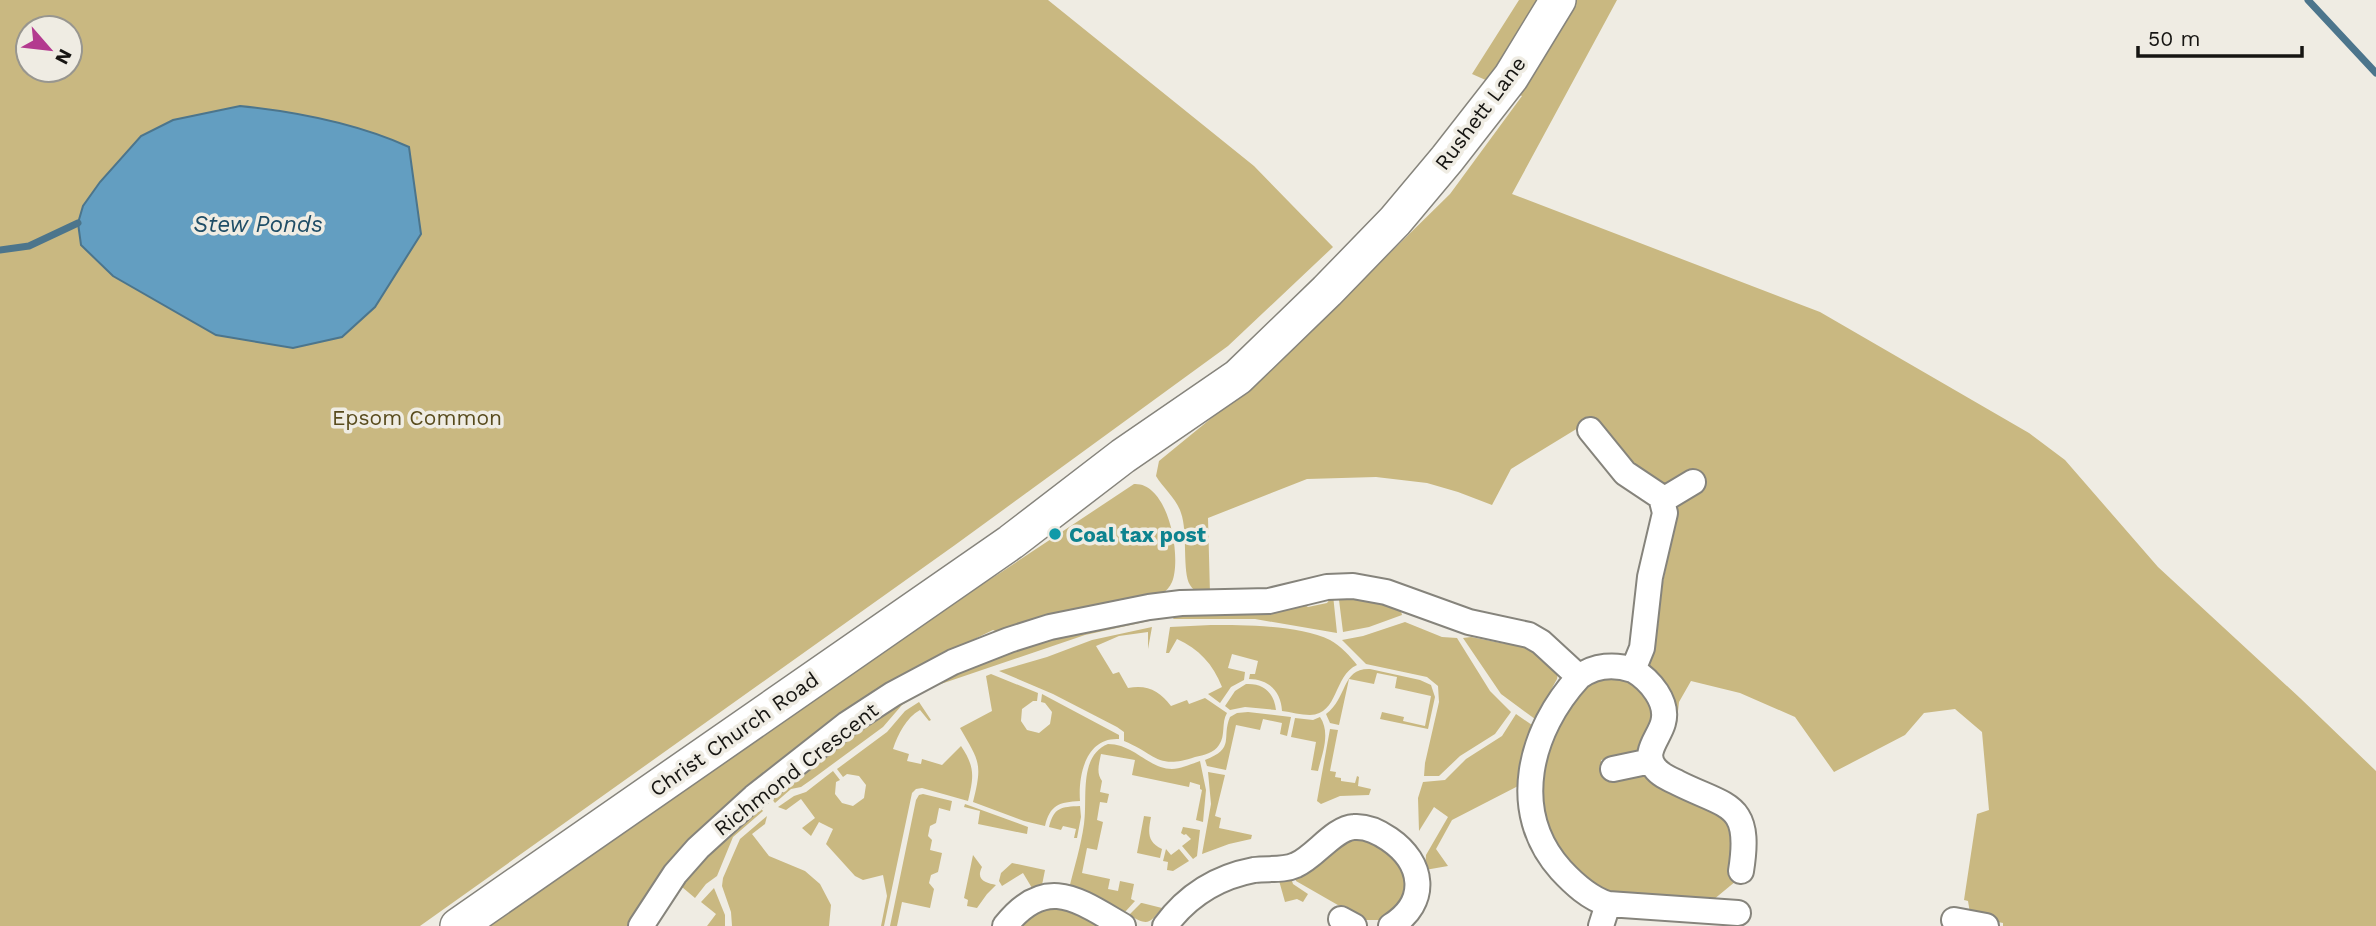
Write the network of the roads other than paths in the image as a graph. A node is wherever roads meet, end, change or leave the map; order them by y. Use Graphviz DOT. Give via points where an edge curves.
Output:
graph roads {
  1 [pos="1558,0"];
  2 [pos="1395,221"];
  3 [pos="1590,430"];
  4 [pos="1693,482"];
  5 [pos="1663,500"];
  6 [pos="1633,670"];
  7 [pos="1579,677"];
  8 [pos="1651,761"];
  9 [pos="1613,769"];
  10 [pos="1741,871"];
  11 [pos="1738,913"];
  12 [pos="1605,915"];
  13 [pos="1955,915"];
  14 [pos="458,926"];
  15 [pos="641,926"];
  16 [pos="1005,926"];
  17 [pos="1123,926"];
  18 [pos="1165,926"];
  19 [pos="1391,926"];
  20 [pos="1986,926"];
  1 -- 2 [label="main road, Rushett Lane" via="1511,77"];
  2 -- 14 [label="main road, Christ Church Road" via="1238,377 1123,456 1011,542"];
  3 -- 5 [label="street" via="1625,473"];
  4 -- 5 [label="street"];
  5 -- 6 [label="street" via="1665,513 1648,587 1642,648"];
  6 -- 7 [label="street" via="1605,666"];
  6 -- 8 [label="street" via="1650,683 1664,711"];
  7 -- 12 [label="street" via="1539,738 1531,805 1537,834 1548,855"];
  7 -- 15 [label="street, Richmond Crescent" via="1529,635 1469,622 1386,592 1353,586 1261,602 1149,607 1050,627 953,662 847,724 698,848"];
  8 -- 9 [label="street"];
  8 -- 10 [label="street" via="1667,777 1735,812 1745,846"];
  11 -- 12 [label="street"];
  13 -- 20 [label="street"];
  16 -- 17 [label="street" via="1032,902 1059,897 1082,902"];
  18 -- 19 [label="street" via="1207,886 1245,872 1295,866 1353,827 1386,838 1414,866 1418,886 1414,901"];
}
